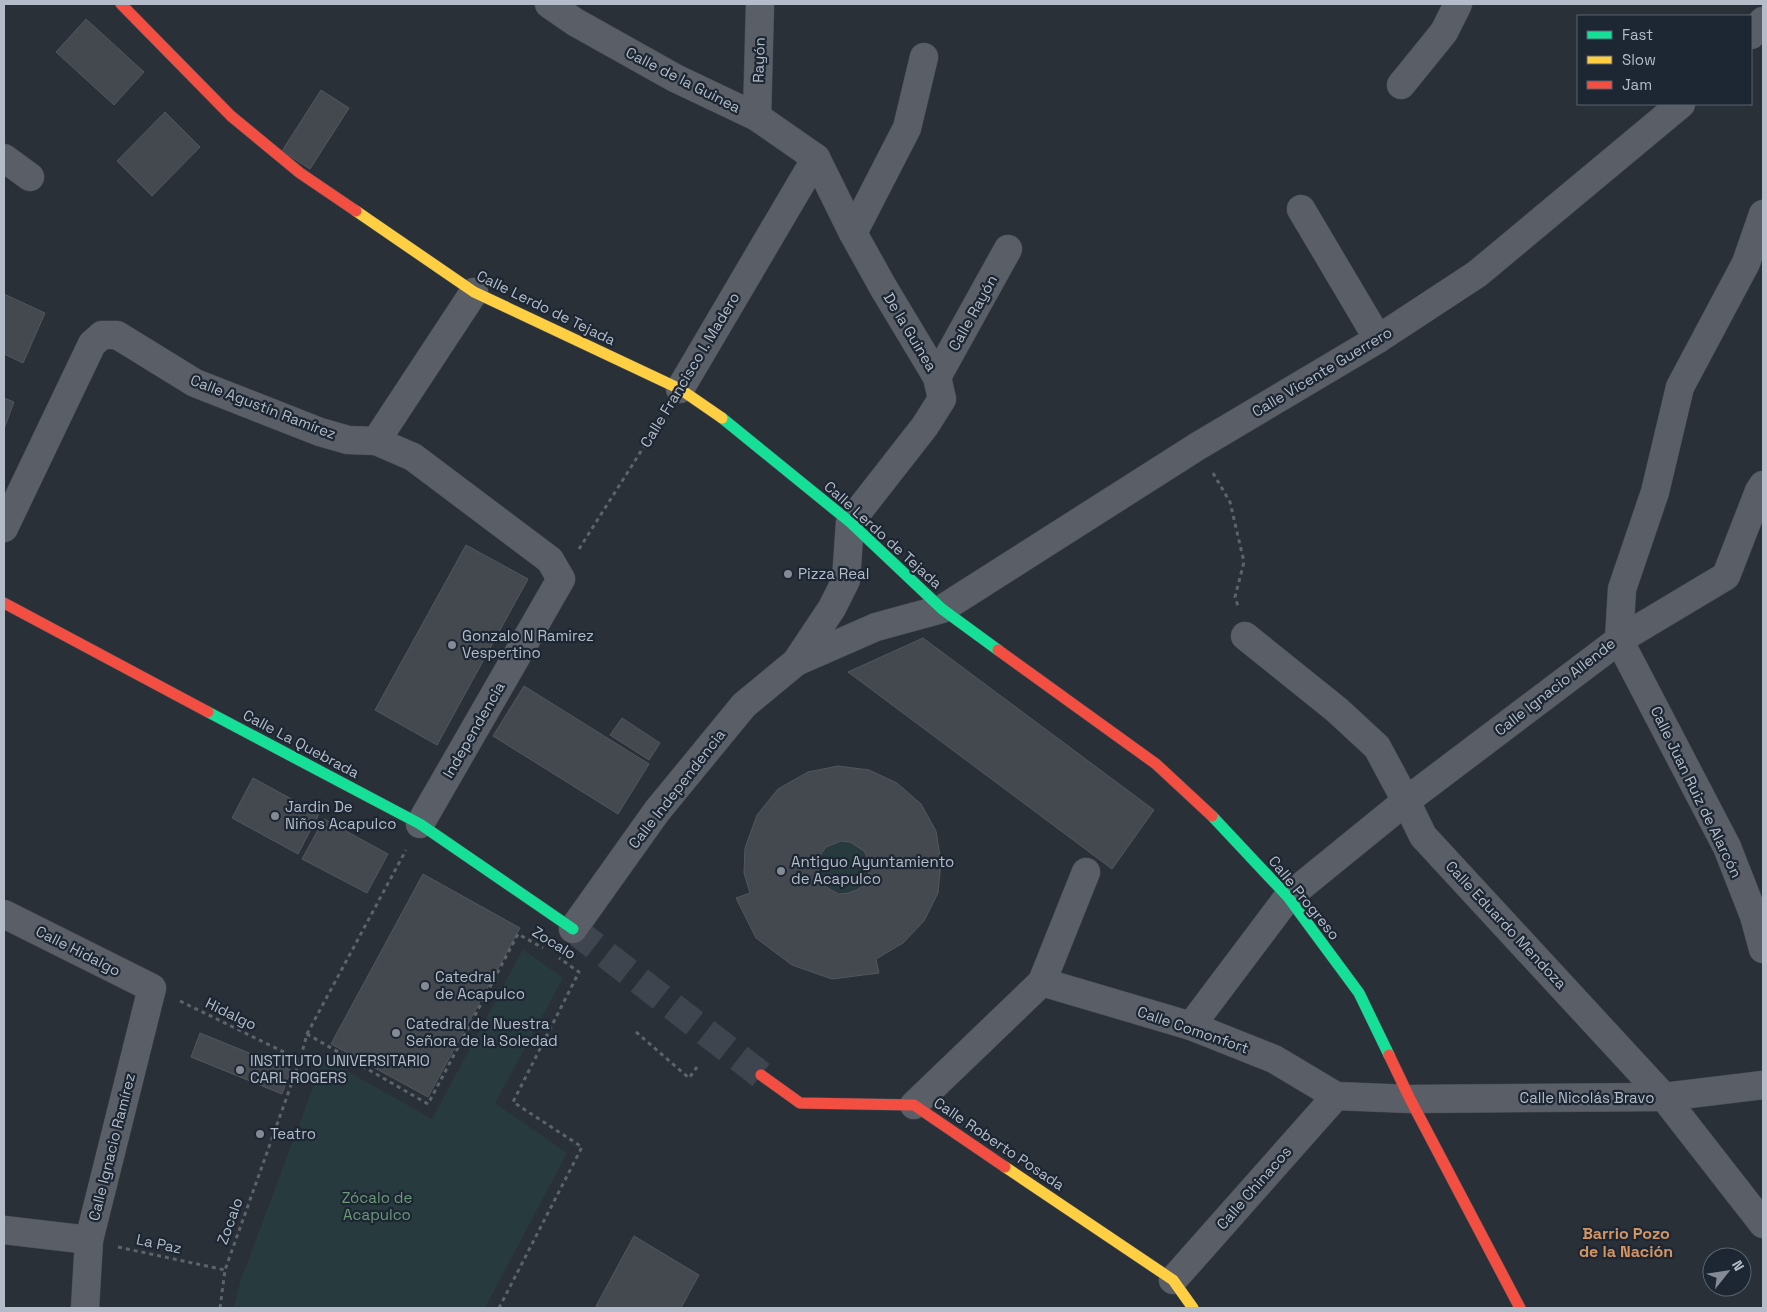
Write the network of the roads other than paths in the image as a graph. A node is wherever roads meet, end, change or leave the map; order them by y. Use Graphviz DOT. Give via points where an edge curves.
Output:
graph roads {
  1 [pos="122,4"];
  2 [pos="549,4"];
  3 [pos="760,4"];
  4 [pos="1458,4"];
  5 [pos="578,13"];
  6 [pos="1763,21"];
  7 [pos="1752,34"];
  8 [pos="924,57"];
  9 [pos="1402,84"];
  10 [pos="1680,105"];
  11 [pos="757,117"];
  12 [pos="4,158"];
  13 [pos="816,158"];
  14 [pos="30,177"];
  15 [pos="1301,209"];
  16 [pos="1763,214"];
  17 [pos="853,233"];
  18 [pos="1008,249"];
  19 [pos="474,292"];
  20 [pos="1378,340"];
  21 [pos="937,377"];
  22 [pos="680,389"];
  23 [pos="376,441"];
  24 [pos="1763,485"];
  25 [pos="850,522"];
  26 [pos="4,528"];
  27 [pos="4,603"];
  28 [pos="942,609"];
  29 [pos="1245,636"];
  30 [pos="1619,640"];
  31 [pos="796,662"];
  32 [pos="1406,801"];
  33 [pos="420,824"];
  34 [pos="1086,872"];
  35 [pos="1288,897"];
  36 [pos="4,914"];
  37 [pos="574,930"];
  38 [pos="1763,949"];
  39 [pos="1042,982"];
  40 [pos="152,988"];
  41 [pos="1191,1026"];
  42 [pos="761,1075"];
  43 [pos="1763,1084"];
  44 [pos="1336,1096"];
  45 [pos="1664,1097"];
  46 [pos="1410,1099"];
  47 [pos="914,1105"];
  48 [pos="1763,1224"];
  49 [pos="4,1230"];
  50 [pos="89,1240"];
  51 [pos="1173,1280"];
  52 [pos="85,1308"];
  53 [pos="1193,1308"];
  54 [pos="1520,1308"];
  1 -- 19 [label="street, Calle Lerdo de Tejada" via="231,116 269,148 300,173"];
  2 -- 5 [label="street, Calle de la Guinea"];
  3 -- 11 [label="street, Rayón"];
  4 -- 9 [label="street" via="1444,32"];
  5 -- 11 [label="street, Calle de la Guinea" via="675,78"];
  6 -- 7 [label="street"];
  8 -- 17 [label="street" via="907,128"];
  10 -- 20 [label="street, Calle Vicente Guerrero" via="1477,274"];
  11 -- 13 [label="street, Calle de la Guinea"];
  12 -- 14 [label="street"];
  13 -- 17 [label="street, De la Guinea"];
  13 -- 22 [label="street, Calle Francisco I. Madero"];
  15 -- 20 [label="street"];
  16 -- 30 [label="street, Calle Ignacio Allende" via="1746,263 1680,387 1655,492 1622,589"];
  17 -- 21 [label="street, De la Guinea"];
  18 -- 21 [label="street, Calle Rayón"];
  19 -- 22 [label="street, Calle Lerdo de Tejada"];
  19 -- 23 [label="street"];
  20 -- 28 [label="street, Calle Vicente Guerrero" via="1198,446"];
  21 -- 25 [label="street, De la Guinea" via="942,399 925,426"];
  22 -- 25 [label="street, Calle Lerdo de Tejada" via="727,422"];
  23 -- 26 [label="street, Calle Agustín Ramírez" via="348,440 302,425 195,383 117,335 102,335 92,344"];
  23 -- 33 [label="street, Independencia" via="413,457 550,560 561,579"];
  24 -- 30 [label="street" via="1726,576"];
  25 -- 28 [label="street, Calle Lerdo de Tejada"];
  25 -- 31 [label="street, Calle Independencia" via="846,580 832,608"];
  27 -- 33 [label="street, Calle La Quebrada"];
  28 -- 31 [label="street, Calle Independencia" via="876,628"];
  28 -- 35 [label="street, Calle Progreso" via="1156,764 1216,819"];
  29 -- 32 [label="street, Calle Eduardo Mendoza" via="1337,710 1377,747"];
  30 -- 32 [label="street, Calle Ignacio Allende"];
  30 -- 38 [label="street, Calle Juan Ruiz de Alarcón" via="1727,848 1754,916"];
  31 -- 37 [label="street, Calle Independencia" via="738,712 657,811"];
  32 -- 35 [label="street, Calle Ignacio Allende"];
  32 -- 45 [label="street, Calle Eduardo Mendoza" via="1423,836"];
  33 -- 37 [label="street, Calle La Quebrada"];
  34 -- 39 [label="street"];
  35 -- 41 [label="street, Calle Ignacio Allende"];
  35 -- 46 [label="street, Calle Progreso" via="1359,993"];
  36 -- 40 [label="street, Calle Hidalgo"];
  39 -- 41 [label="street, Calle Comonfort"];
  39 -- 47 [label="street"];
  40 -- 50 [label="street, Calle Ignacio Ramírez"];
  41 -- 44 [label="street, Calle Comonfort" via="1274,1059"];
  42 -- 47 [label="street, Calle Roberto Posada" via="800,1103"];
  43 -- 45 [label="street, Calle Nicolás Bravo"];
  44 -- 46 [label="street, Calle Nicolás Bravo"];
  44 -- 51 [label="street, Calle Chinacos"];
  45 -- 46 [label="street, Calle Nicolás Bravo"];
  45 -- 48 [label="street, Calle Eduardo Mendoza"];
  46 -- 54 [label="street, Calle Progreso"];
  47 -- 51 [label="street, Calle Roberto Posada"];
  49 -- 50 [label="street"];
  50 -- 52 [label="street, Calle Ignacio Ramírez"];
  51 -- 53 [label="street, Calle Roberto Posada"];
}
